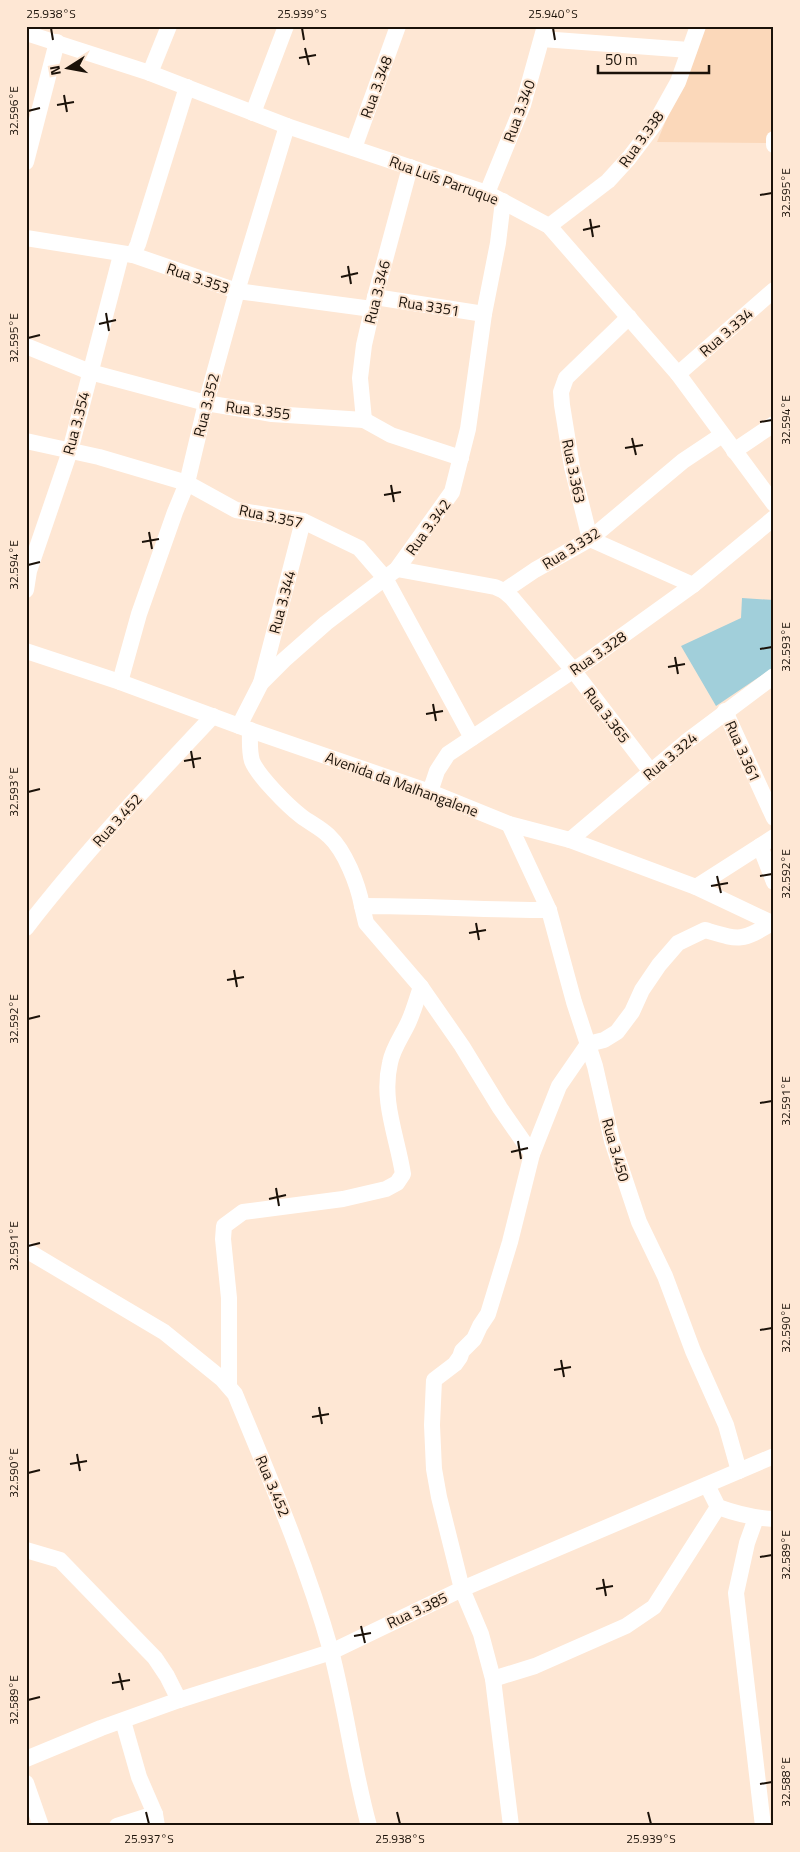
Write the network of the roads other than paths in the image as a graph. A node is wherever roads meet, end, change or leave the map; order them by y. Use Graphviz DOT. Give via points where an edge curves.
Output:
graph roads {
  1 [pos="169,26"];
  2 [pos="286,26"];
  3 [pos="398,26"];
  4 [pos="698,26"];
  5 [pos="544,32"];
  6 [pos="26,33"];
  7 [pos="57,42"];
  8 [pos="689,50"];
  9 [pos="150,73"];
  10 [pos="187,87"];
  11 [pos="253,113"];
  12 [pos="287,126"];
  13 [pos="774,139"];
  14 [pos="774,145"];
  15 [pos="354,148"];
  16 [pos="26,162"];
  17 [pos="410,167"];
  18 [pos="487,194"];
  19 [pos="503,201"];
  20 [pos="549,226"];
  21 [pos="26,238"];
  22 [pos="127,255"];
  23 [pos="774,290"];
  24 [pos="236,291"];
  25 [pos="374,303"];
  26 [pos="484,314"];
  27 [pos="629,317"];
  28 [pos="26,346"];
  29 [pos="90,372"];
  30 [pos="678,374"];
  31 [pos="206,403"];
  32 [pos="364,420"];
  33 [pos="774,424"];
  34 [pos="722,435"];
  35 [pos="26,441"];
  36 [pos="734,450"];
  37 [pos="70,451"];
  38 [pos="461,458"];
  39 [pos="188,483"];
  40 [pos="774,504"];
  41 [pos="774,518"];
  42 [pos="303,521"];
  43 [pos="590,539"];
  44 [pos="391,573"];
  45 [pos="693,585"];
  46 [pos="26,590"];
  47 [pos="504,591"];
  48 [pos="26,651"];
  49 [pos="573,670"];
  50 [pos="774,676"];
  51 [pos="120,682"];
  52 [pos="261,683"];
  53 [pos="725,711"];
  54 [pos="213,716"];
  55 [pos="245,728"];
  56 [pos="472,738"];
  57 [pos="651,772"];
  58 [pos="430,792"];
  59 [pos="774,818"];
  60 [pos="509,824"];
  61 [pos="774,837"];
  62 [pos="570,840"];
  63 [pos="760,846"];
  64 [pos="774,882"];
  65 [pos="696,887"];
  66 [pos="362,906"];
  67 [pos="549,910"];
  68 [pos="773,924"];
  69 [pos="26,928"];
  70 [pos="421,987"];
  71 [pos="588,1044"];
  72 [pos="532,1154"];
  73 [pos="26,1250"];
  74 [pos="229,1385"];
  75 [pos="774,1456"];
  76 [pos="739,1470"];
  77 [pos="706,1484"];
  78 [pos="718,1507"];
  79 [pos="756,1518"];
  80 [pos="774,1519"];
  81 [pos="26,1550"];
  82 [pos="462,1589"];
  83 [pos="331,1652"];
  84 [pos="493,1679"];
  85 [pos="179,1700"];
  86 [pos="123,1721"];
  87 [pos="26,1759"];
  88 [pos="26,1783"];
  89 [pos="156,1820"];
  90 [pos="41,1826"];
  91 [pos="117,1826"];
  92 [pos="369,1826"];
  93 [pos="511,1826"];
  94 [pos="764,1826"];
  1 -- 9 [label="street"];
  2 -- 11 [label="street"];
  3 -- 15 [label="street, Rua 3.348"];
  4 -- 8 [label="street, Rua 3.338"];
  5 -- 8 [label="street"];
  5 -- 18 [label="street, Rua 3.340" via="523,105"];
  6 -- 7 [label="street, Rua Luís Parruque"];
  7 -- 9 [label="street, Rua Luís Parruque"];
  7 -- 16 [label="street"];
  8 -- 20 [label="street, Rua 3.338" via="678,82 654,125 629,158 608,181"];
  9 -- 10 [label="street, Rua Luís Parruque"];
  10 -- 11 [label="street, Rua Luís Parruque"];
  10 -- 22 [label="street, Rua 3.354"];
  11 -- 12 [label="street, Rua Luís Parruque"];
  12 -- 15 [label="street, Rua Luís Parruque"];
  12 -- 24 [label="street, Rua 3.352"];
  13 -- 14 [label="street"];
  15 -- 17 [label="street, Rua Luís Parruque"];
  17 -- 18 [label="street, Rua Luís Parruque"];
  17 -- 25 [label="street, Rua 3.346"];
  18 -- 19 [label="street, Rua Luís Parruque"];
  19 -- 20 [label="street, Rua Luís Parruque"];
  19 -- 26 [label="street, Rua 3.342" via="500,235"];
  20 -- 27 [label="street, Rua Luís Parruque"];
  21 -- 22 [label="street, Rua 3.353"];
  22 -- 24 [label="street, Rua 3.353"];
  22 -- 29 [label="street, Rua 3.354"];
  23 -- 30 [label="street, Rua 3.334"];
  24 -- 25 [label="street, Rua 3.353"];
  24 -- 31 [label="street, Rua 3.352"];
  25 -- 26 [label="street, Rua 3351"];
  25 -- 32 [label="street, Rua 3.346" via="360,378"];
  26 -- 38 [label="street, Rua 3.342"];
  27 -- 30 [label="street, Rua Luís Parruque"];
  27 -- 43 [label="street, Rua 3.363" via="566,378 561,392 572,467"];
  28 -- 29 [label="street, Rua 3.355"];
  29 -- 31 [label="street, Rua 3.355"];
  29 -- 37 [label="street, Rua 3.354"];
  30 -- 34 [label="street, Rua Luís Parruque"];
  31 -- 32 [label="street, Rua 3.355" via="272,414"];
  31 -- 39 [label="street, Rua 3.352"];
  32 -- 38 [label="street, Rua 3.355" via="391,435"];
  33 -- 36 [label="street"];
  34 -- 36 [label="street, Rua Luís Parruque"];
  34 -- 43 [label="street, Rua 3.332" via="682,461"];
  35 -- 37 [label="street, Rua 3.357"];
  36 -- 40 [label="street, Rua Luís Parruque"];
  37 -- 39 [label="street, Rua 3.357"];
  37 -- 46 [label="street, Rua 3.354" via="29,570"];
  38 -- 44 [label="street, Rua 3.342" via="452,492"];
  39 -- 42 [label="street, Rua 3.357" via="236,510"];
  39 -- 51 [label="street, Rua 3.352" via="139,614"];
  41 -- 45 [label="street, Rua 3.328"];
  42 -- 44 [label="street, Rua 3.357" via="359,548"];
  42 -- 52 [label="street, Rua 3.344"];
  43 -- 45 [label="street"];
  43 -- 47 [label="street, Rua 3.332"];
  44 -- 47 [label="street" via="495,587"];
  44 -- 52 [label="street, Rua 3.342" via="326,623"];
  44 -- 56 [label="street, Rua 3.357"];
  45 -- 49 [label="street, Rua 3.328"];
  47 -- 49 [label="street, Rua 3.365"];
  48 -- 51 [label="street, Avenida da Malhangalene"];
  49 -- 56 [label="street, Rua 3.328"];
  49 -- 57 [label="street, Rua 3.365"];
  50 -- 53 [label="street, Rua 3.324"];
  51 -- 54 [label="street, Avenida da Malhangalene"];
  52 -- 55 [label="street, Rua 3.342"];
  53 -- 57 [label="street, Rua 3.324"];
  53 -- 59 [label="street, Rua 3.361"];
  54 -- 55 [label="street, Avenida da Malhangalene"];
  54 -- 69 [label="street, Rua 3.452" via="110,825"];
  55 -- 58 [label="street, Avenida da Malhangalene"];
  55 -- 66 [label="street" via="258,770 299,814 330,837 346,861"];
  56 -- 58 [label="street, Rua 3.328" via="448,754 436,771"];
  57 -- 62 [label="street, Rua 3.324"];
  58 -- 60 [label="street, Avenida da Malhangalene"];
  60 -- 62 [label="street, Avenida da Malhangalene"];
  60 -- 67 [label="street, Rua 3.450"];
  61 -- 63 [label="street"];
  62 -- 65 [label="street, Avenida da Malhangalene"];
  63 -- 64 [label="street"];
  63 -- 65 [label="street"];
  65 -- 68 [label="street, Avenida da Malhangalene"];
  66 -- 67 [label="street"];
  66 -- 70 [label="street" via="366,923"];
  67 -- 71 [label="street, Rua 3.450"];
  68 -- 71 [label="street" via="751,936 730,938 705,930 678,943 659,965 617,1032"];
  70 -- 72 [label="street"];
  70 -- 74 [label="street" via="410,1020 398,1038 388,1072 386,1092 403,1174 397,1183 386,1189 343,1199 243,1212 224,1226 229,1298"];
  71 -- 72 [label="street" via="560,1086"];
  71 -- 76 [label="street, Rua 3.450" via="612,1141 639,1222 726,1425"];
  72 -- 82 [label="street" via="488,1314 455,1364 434,1380 434,1469"];
  73 -- 74 [label="street, Rua 3.452" via="164,1332"];
  74 -- 83 [label="street, Rua 3.452" via="295,1539"];
  75 -- 76 [label="street, Rua 3.385"];
  76 -- 77 [label="street, Rua 3.385"];
  77 -- 78 [label="street"];
  77 -- 82 [label="street, Rua 3.385"];
  78 -- 79 [label="street"];
  78 -- 84 [label="street" via="654,1607 626,1626 535,1666"];
  79 -- 80 [label="street"];
  79 -- 94 [label="street" via="736,1593"];
  81 -- 85 [label="street" via="60,1560 155,1658"];
  82 -- 83 [label="street, Rua 3.385"];
  82 -- 84 [label="street" via="481,1634"];
  83 -- 85 [label="street, Rua 3.385"];
  83 -- 92 [label="street, Rua 3.452"];
  84 -- 93 [label="street"];
  85 -- 86 [label="street, Rua 3.385"];
  86 -- 87 [label="street, Rua 3.385"];
  86 -- 89 [label="street"];
  88 -- 90 [label="street"];
  89 -- 91 [label="street"];
}
